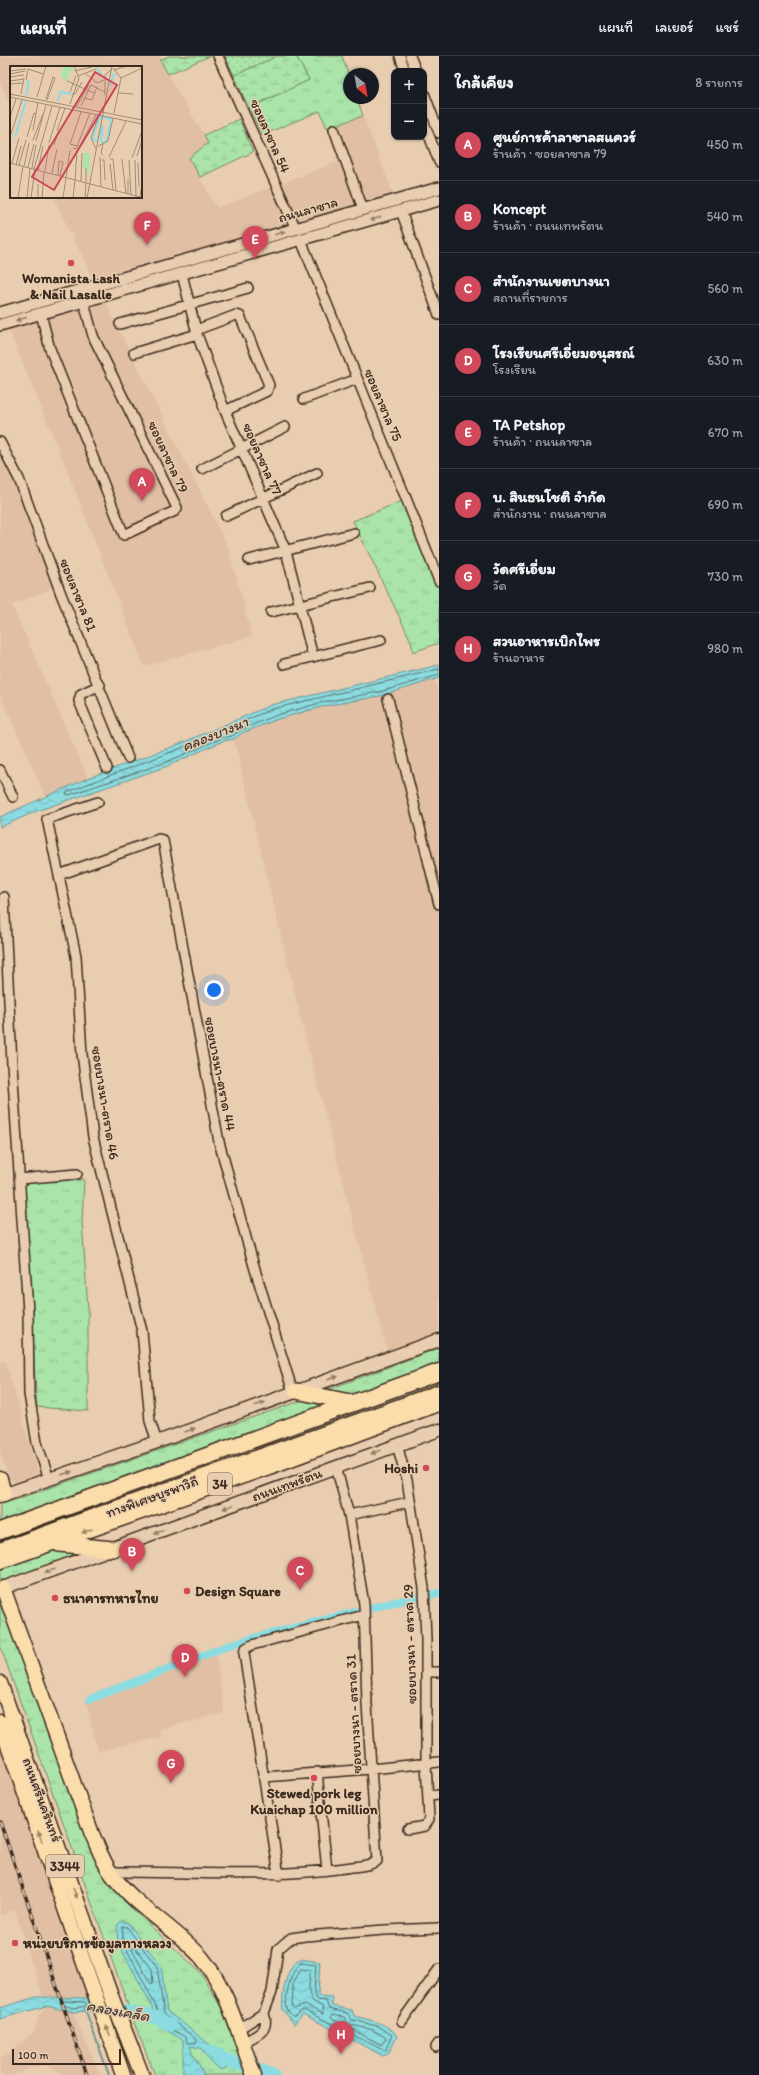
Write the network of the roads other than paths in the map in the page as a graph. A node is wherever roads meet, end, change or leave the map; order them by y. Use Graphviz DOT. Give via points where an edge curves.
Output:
graph roads {
  1 [pos="218,56"];
  2 [pos="400,56"];
  3 [pos="410,56"];
  4 [pos="404,68"];
  5 [pos="415,68"];
  6 [pos="427,101"];
  7 [pos="334,129"];
  8 [pos="427,130"];
  9 [pos="439,133"];
  10 [pos="439,162"];
  11 [pos="439,188"];
  12 [pos="439,198"];
  13 [pos="390,202"];
  14 [pos="363,209"];
  15 [pos="401,211"];
  16 [pos="296,229"];
  17 [pos="301,240"];
  18 [pos="256,253"];
  19 [pos="162,267"];
  20 [pos="182,274"];
  21 [pos="138,286"];
  22 [pos="248,288"];
  23 [pos="39,302"];
  24 [pos="84,302"];
  25 [pos="189,305"];
  26 [pos="0,313"];
  27 [pos="41,314"];
  28 [pos="439,315"];
  29 [pos="120,324"];
  30 [pos="0,325"];
  31 [pos="196,332"];
  32 [pos="134,353"];
  33 [pos="357,379"];
  34 [pos="304,399"];
  35 [pos="225,411"];
  36 [pos="286,427"];
  37 [pos="0,442"];
  38 [pos="242,449"];
  39 [pos="202,469"];
  40 [pos="317,473"];
  41 [pos="264,498"];
  42 [pos="226,516"];
  43 [pos="354,533"];
  44 [pos="286,551"];
  45 [pos="249,560"];
  46 [pos="439,581"];
  47 [pos="370,588"];
  48 [pos="300,605"];
  49 [pos="271,612"];
  50 [pos="381,640"];
  51 [pos="312,657"];
  52 [pos="284,664"];
  53 [pos="100,685"];
  54 [pos="388,699"];
  55 [pos="128,758"];
  56 [pos="107,768"];
  57 [pos="0,770"];
  58 [pos="13,797"];
  59 [pos="98,802"];
  60 [pos="59,875"];
  61 [pos="4,898"];
  62 [pos="439,904"];
  63 [pos="78,1174"];
  64 [pos="19,1179"];
  65 [pos="439,1340"];
  66 [pos="439,1372"];
  67 [pos="439,1381"];
  68 [pos="295,1391"];
  69 [pos="439,1393"];
  70 [pos="350,1402"];
  71 [pos="439,1403"];
  72 [pos="439,1430"];
  73 [pos="157,1442"];
  74 [pos="398,1445"];
  75 [pos="336,1467"];
  76 [pos="0,1479"];
  77 [pos="49,1479"];
  78 [pos="2,1495"];
  79 [pos="409,1502"];
  80 [pos="348,1515"];
  81 [pos="0,1526"];
  82 [pos="0,1531"];
  83 [pos="0,1539"];
  84 [pos="53,1544"];
  85 [pos="113,1549"];
  86 [pos="0,1551"];
  87 [pos="0,1562"];
  88 [pos="2,1588"];
  89 [pos="364,1615"];
  90 [pos="426,1672"];
  91 [pos="439,1672"];
  92 [pos="0,1683"];
  93 [pos="0,1722"];
  94 [pos="13,1739"];
  95 [pos="439,1762"];
  96 [pos="426,1764"];
  97 [pos="371,1769"];
  98 [pos="317,1772"];
  99 [pos="264,1777"];
  100 [pos="439,1795"];
  101 [pos="428,1796"];
  102 [pos="408,1829"];
  103 [pos="327,1870"];
  104 [pos="110,1872"];
  105 [pos="279,1875"];
  106 [pos="439,1928"];
  107 [pos="439,1969"];
  108 [pos="264,2013"];
  109 [pos="402,2021"];
  110 [pos="240,2037"];
  111 [pos="123,2075"];
  112 [pos="142,2075"];
  113 [pos="254,2075"];
  1 -- 16 [label="street, ซอยลาซาล 54"];
  2 -- 4 [label="street"];
  3 -- 5 [label="street"];
  6 -- 9 [label="street"];
  7 -- 14 [label="street"];
  8 -- 10 [label="street"];
  11 -- 13 [label="street, ถนนลาซาล"];
  12 -- 13 [label="street"];
  12 -- 15 [label="street, ถนนลาซาล"];
  13 -- 14 [label="street, ถนนลาซาล"];
  14 -- 16 [label="street, ถนนลาซาล"];
  15 -- 17 [label="street, ถนนลาซาล, one-way"];
  15 -- 28 [label="street"];
  19 -- 16 [label="street, ถนนลาซาล, one-way"];
  17 -- 18 [label="street, ถนนลาซาล"];
  17 -- 33 [label="street, ซอยลาซาล 75"];
  18 -- 19 [label="street" via="246,252 157,275 155,272"];
  18 -- 20 [label="street, ถนนลาซาล"];
  19 -- 23 [label="street, ถนนลาซาล"];
  20 -- 21 [label="street, ถนนลาซาล"];
  20 -- 25 [label="street, ซอยลาซาล 77"];
  21 -- 23 [label="street" via="146,280 144,278 67,299"];
  21 -- 24 [label="street, ถนนลาซาล"];
  22 -- 25 [label="street"];
  23 -- 26 [label="street, ถนนลาซาล"];
  24 -- 27 [label="street, ถนนลาซาล"];
  24 -- 27 [label="street, ซอยลาซาล 79" via="93,336 177,508 124,534 50,349"];
  25 -- 29 [label="street"];
  25 -- 31 [label="street, ซอยลาซาล 77"];
  27 -- 30 [label="street, ถนนลาซาล, one-way"];
  31 -- 32 [label="street"];
  31 -- 35 [label="street, ซอยลาซาล 77"];
  31 -- 35 [label="street" via="240,316 269,385 266,392"];
  33 -- 34 [label="street"];
  33 -- 46 [label="street, ซอยลาซาล 75"];
  35 -- 38 [label="street, ซอยลาซาล 77"];
  36 -- 38 [label="street"];
  37 -- 53 [label="street, ซอยลาซาล 81" via="19,479 61,594"];
  38 -- 39 [label="street"];
  38 -- 41 [label="street, ซอยลาซาล 77"];
  40 -- 41 [label="street"];
  41 -- 42 [label="street"];
  41 -- 44 [label="street, ซอยลาซาล 77"];
  43 -- 44 [label="street"];
  44 -- 45 [label="street"];
  44 -- 48 [label="street, ซอยลาซาล 77"];
  47 -- 48 [label="street"];
  48 -- 49 [label="street"];
  48 -- 51 [label="street, ซอยลาซาล 77"];
  50 -- 51 [label="street"];
  51 -- 52 [label="street"];
  53 -- 55 [label="street, ซอยลาซาล 81"];
  53 -- 56 [label="street" via="81,694 78,701"];
  54 -- 62 [label="street"];
  57 -- 58 [label="street"];
  59 -- 60 [label="street, ซอยบางนา-ตราด 46" via="47,819"];
  60 -- 68 [label="street, ซอยบางนา-ตราด 44" via="159,839 163,840 219,1142 256,1273"];
  60 -- 73 [label="street, ซอยบางนา-ตราด 46" via="76,956 82,1054 93,1136 142,1331 150,1421"];
  61 -- 64 [label="street"];
  63 -- 64 [label="street"];
  64 -- 77 [label="street" via="28,1312 29,1394 37,1443"];
  68 -- 65 [label="main road, one-way"];
  66 -- 70 [label="highway, 34"];
  66 -- 82 [label="highway"];
  67 -- 83 [label="highway, ทางพิเศษบูรพาวิถี"];
  68 -- 70 [label="highway"];
  73 -- 68 [label="main road, one-way"];
  69 -- 86 [label="highway, ทางพิเศษบูรพาวิถี"];
  70 -- 81 [label="highway, 34"];
  71 -- 84 [label="highway, ถนนเทพรัตน / 34, one-way"];
  72 -- 74 [label="main road, ถนนเทพรัตน / 34"];
  77 -- 73 [label="main road, one-way"];
  74 -- 75 [label="main road, ถนนเทพรัตน / 34, one-way"];
  74 -- 79 [label="street, ซอยบางนา - ตราด 29" via="407,1480"];
  75 -- 80 [label="street, ซอยบางนา - ตราด 31"];
  75 -- 85 [label="main road, ถนนเทพรัตน / 34, one-way"];
  76 -- 78 [label="main road"];
  77 -- 78 [label="main road"];
  79 -- 80 [label="street"];
  79 -- 90 [label="street, ซอยบางนา - ตราด 29" via="424,1588"];
  80 -- 89 [label="street, ซอยบางนา - ตราด 31"];
  84 -- 85 [label="highway"];
  84 -- 87 [label="highway, ถนนเทพรัตน / 34"];
  85 -- 88 [label="main road, ถนนเทพรัตน / 34, one-way"];
  88 -- 104 [label="main road" via="92,1834"];
  89 -- 97 [label="street, ซอยบางนา - ตราด 31"];
  89 -- 99 [label="street" via="246,1648 244,1653"];
  90 -- 91 [label="street"];
  90 -- 96 [label="street, ซอยบางนา - ตราด 29"];
  92 -- 94 [label="main road, ถนนศรีนครินทร์ / 3344"];
  93 -- 94 [label="main road, ถนนศรีนครินทร์ / 3344"];
  111 -- 94 [label="main road, ถนนศรีนครินทร์ / 3344, one-way"];
  94 -- 112 [label="main road, ถนนศรีนครินทร์ / 3344, one-way"];
  95 -- 96 [label="street"];
  96 -- 97 [label="street"];
  96 -- 101 [label="street, ซอยบางนา - ตราด 29"];
  97 -- 98 [label="street"];
  97 -- 103 [label="street, ซอยบางนา - ตราด 31" via="377,1861"];
  98 -- 99 [label="street"];
  98 -- 103 [label="street"];
  99 -- 105 [label="street"];
  100 -- 101 [label="street"];
  101 -- 102 [label="street, ซอยบางนา - ตราด 29" via="428,1823"];
  103 -- 105 [label="street, ซอยบางนา - ตราด 31"];
  104 -- 105 [label="street, ซอยบางนา - ตราด 31"];
  104 -- 110 [label="main road" via="127,1892 202,1958 212,1971"];
  106 -- 108 [label="street" via="291,1938 278,1949 272,1992"];
  107 -- 109 [label="street"];
  108 -- 110 [label="street"];
  108 -- 110 [label="street" via="266,2021 263,2031"];
  110 -- 113 [label="main road"];
}
